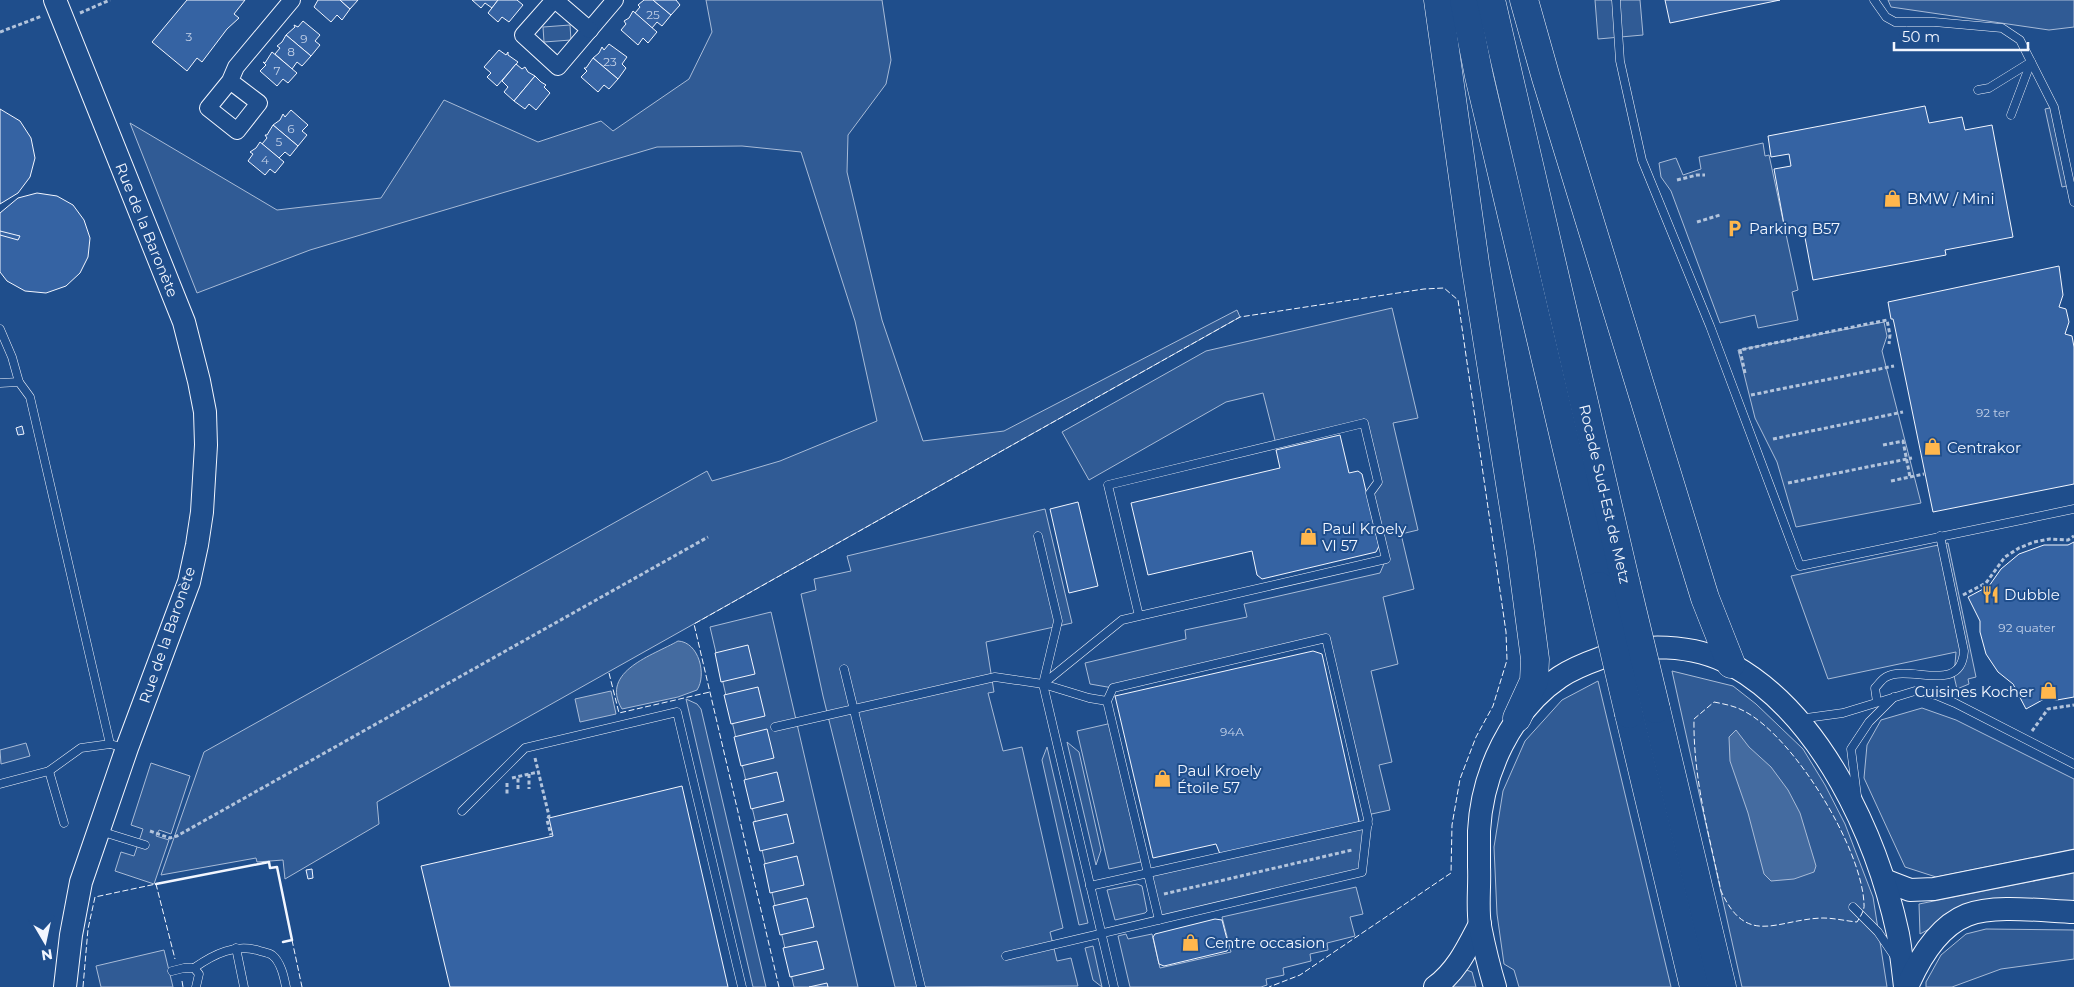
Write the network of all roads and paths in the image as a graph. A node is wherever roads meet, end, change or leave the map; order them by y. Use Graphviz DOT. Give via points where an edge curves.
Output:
graph roads {
  1 [pos="110,0"];
  2 [pos="292,0"];
  3 [pos="555,0"];
  4 [pos="615,0"];
  5 [pos="1438,0"];
  6 [pos="1464,0"];
  7 [pos="1491,0"];
  8 [pos="1524,0"];
  9 [pos="1616,0"];
  10 [pos="1874,0"];
  11 [pos="59,10"];
  12 [pos="590,30"];
  13 [pos="0,32"];
  14 [pos="2031,62"];
  15 [pos="230,80"];
  16 [pos="1978,90"];
  17 [pos="2011,115"];
  18 [pos="1705,175"];
  19 [pos="1677,180"];
  20 [pos="2074,202"];
  21 [pos="1720,215"];
  22 [pos="1697,222"];
  23 [pos="0,329"];
  24 [pos="1890,344"];
  25 [pos="1894,366"];
  26 [pos="1744,373"];
  27 [pos="19,382"];
  28 [pos="0,383"];
  29 [pos="1751,395"];
  30 [pos="1903,412"];
  31 [pos="1773,439"];
  32 [pos="1884,445"];
  33 [pos="1912,458"];
  34 [pos="1906,459"];
  35 [pos="1924,474"];
  36 [pos="1910,477"];
  37 [pos="1891,481"];
  38 [pos="1788,484"];
  39 [pos="2074,509"];
  40 [pos="1038,536"];
  41 [pos="1940,536"];
  42 [pos="2074,536"];
  43 [pos="708,537"];
  44 [pos="1953,601"];
  45 [pos="1139,616"];
  46 [pos="1731,664"];
  47 [pos="844,668"];
  48 [pos="1043,684"];
  49 [pos="1896,695"];
  50 [pos="1107,700"];
  51 [pos="1877,702"];
  52 [pos="2074,705"];
  53 [pos="854,709"];
  54 [pos="1518,718"];
  55 [pos="1797,719"];
  56 [pos="775,727"];
  57 [pos="2026,740"];
  58 [pos="118,746"];
  59 [pos="535,756"];
  60 [pos="2074,764"];
  61 [pos="49,771"];
  62 [pos="529,774"];
  63 [pos="518,777"];
  64 [pos="507,780"];
  65 [pos="0,784"];
  66 [pos="518,789"];
  67 [pos="529,789"];
  68 [pos="507,795"];
  69 [pos="462,811"];
  70 [pos="1860,822"];
  71 [pos="64,823"];
  72 [pos="1368,824"];
  73 [pos="98,830"];
  74 [pos="150,831"];
  75 [pos="550,835"];
  76 [pos="145,845"];
  77 [pos="1365,847"];
  78 [pos="2074,861"];
  79 [pos="1148,873"];
  80 [pos="1884,880"];
  81 [pos="1090,886"];
  82 [pos="1154,896"];
  83 [pos="1853,907"];
  84 [pos="2074,912"];
  85 [pos="1159,920"];
  86 [pos="1480,924"];
  87 [pos="1101,933"];
  88 [pos="236,948"];
  89 [pos="1006,956"];
  90 [pos="194,968"];
  91 [pos="172,971"];
  92 [pos="1905,981"];
  93 [pos="65,987"];
  94 [pos="196,987"];
  95 [pos="244,987"];
  96 [pos="286,987"];
  97 [pos="742,987"];
  98 [pos="921,987"];
  99 [pos="1114,987"];
  100 [pos="1436,987"];
  101 [pos="1495,987"];
  102 [pos="1694,987"];
  103 [pos="1722,987"];
  1 -- 11 [label="path"];
  2 -- 15 [label="street" via="236,67"];
  3 -- 12 [label="street"];
  3 -- 12 [label="street" via="523,35 558,66"];
  4 -- 12 [label="street"];
  5 -- 54 [label="highway" via="1535,659 1534,681"];
  6 -- 102 [label="highway, Rocade Sud-Est de Metz, bridge"];
  7 -- 103 [label="highway, Rocade Sud-Est de Metz, bridge"];
  8 -- 46 [label="highway" via="1548,88 1706,598"];
  9 -- 41 [label="lane" via="1620,61 1642,160 1710,326 1800,566"];
  10 -- 14 [label="lane" via="1886,17 1894,22 2002,28 2020,40"];
  11 -- 13 [label="path"];
  11 -- 58 [label="main road, Rue de la Baronète" via="184,322 204,412 205,478 191,573"];
  14 -- 16 [label="lane" via="1989,88"];
  14 -- 17 [label="lane"];
  14 -- 20 [label="lane" via="2054,107"];
  18 -- 19 [label="path"];
  21 -- 22 [label="path"];
  23 -- 27 [label="lane"];
  24 -- 26 [label="path" via="1887,320 1740,350"];
  25 -- 29 [label="path"];
  27 -- 28 [label="lane"];
  27 -- 58 [label="lane" via="30,397"];
  30 -- 31 [label="path"];
  32 -- 34 [label="path" via="1903,441"];
  33 -- 34 [label="path"];
  34 -- 36 [label="path"];
  34 -- 38 [label="path"];
  35 -- 36 [label="path"];
  36 -- 37 [label="path"];
  39 -- 41 [label="lane"];
  40 -- 48 [label="lane" via="1058,621"];
  41 -- 44 [label="lane"];
  42 -- 44 [label="path" via="2068,540 2050,539 2018,548 2005,557 1986,583"];
  43 -- 74 [label="path" via="177,836 170,838"];
  44 -- 51 [label="lane" via="1964,651 1963,661 1957,669 1948,675 1886,677 1875,688"];
  45 -- 45 [label="lane" via="1108,485 1364,424 1378,482 1370,493 1386,559"];
  45 -- 48 [label="lane" via="1122,620"];
  46 -- 54 [label="main road" via="1670,648 1645,647 1612,653 1561,676 1540,693"];
  46 -- 55 [label="main road"];
  47 -- 53 [label="lane"];
  48 -- 50 [label="lane"];
  48 -- 53 [label="lane" via="995,678"];
  48 -- 81 [label="lane"];
  49 -- 51 [label="lane"];
  49 -- 57 [label="lane" via="1915,691 1936,695"];
  49 -- 70 [label="lane" via="1869,722 1851,749"];
  50 -- 72 [label="lane" via="1113,688 1326,638"];
  50 -- 79 [label="lane"];
  51 -- 55 [label="lane" via="1843,713"];
  52 -- 57 [label="path" via="2048,709"];
  53 -- 56 [label="lane"];
  53 -- 98 [label="lane"];
  54 -- 86 [label="main road" via="1502,744 1483,801 1479,830"];
  55 -- 70 [label="main road" via="1827,760"];
  57 -- 60 [label="lane"];
  58 -- 61 [label="lane" via="81,748"];
  58 -- 73 [label="main road, Rue de la Baronète"];
  59 -- 75 [label="path" via="549,816"];
  61 -- 65 [label="lane"];
  61 -- 71 [label="lane"];
  62 -- 67 [label="path"];
  63 -- 66 [label="path"];
  64 -- 68 [label="path"];
  69 -- 97 [label="lane" via="525,748 677,712"];
  70 -- 80 [label="main road"];
  72 -- 77 [label="lane"];
  72 -- 79 [label="lane"];
  73 -- 76 [label="lane"];
  73 -- 93 [label="main road, Rue de la Baronète" via="81,882"];
  77 -- 82 [label="path"];
  77 -- 85 [label="lane" via="1362,872"];
  78 -- 80 [label="main road" via="1934,889 1910,890"];
  79 -- 81 [label="lane"];
  79 -- 82 [label="lane"];
  80 -- 92 [label="main road"];
  81 -- 87 [label="lane"];
  82 -- 85 [label="lane"];
  83 -- 92 [label="lane" via="1878,932"];
  84 -- 92 [label="main road" via="1996,910 1967,915 1947,928 1923,952"];
  85 -- 87 [label="lane"];
  86 -- 100 [label="main road" via="1462,958"];
  86 -- 101 [label="main road"];
  87 -- 89 [label="lane"];
  87 -- 99 [label="lane"];
  88 -- 90 [label="lane" via="210,957"];
  88 -- 95 [label="lane"];
  88 -- 96 [label="lane" via="247,946 272,955"];
  90 -- 91 [label="lane"];
  90 -- 94 [label="lane" via="199,974"];
}
